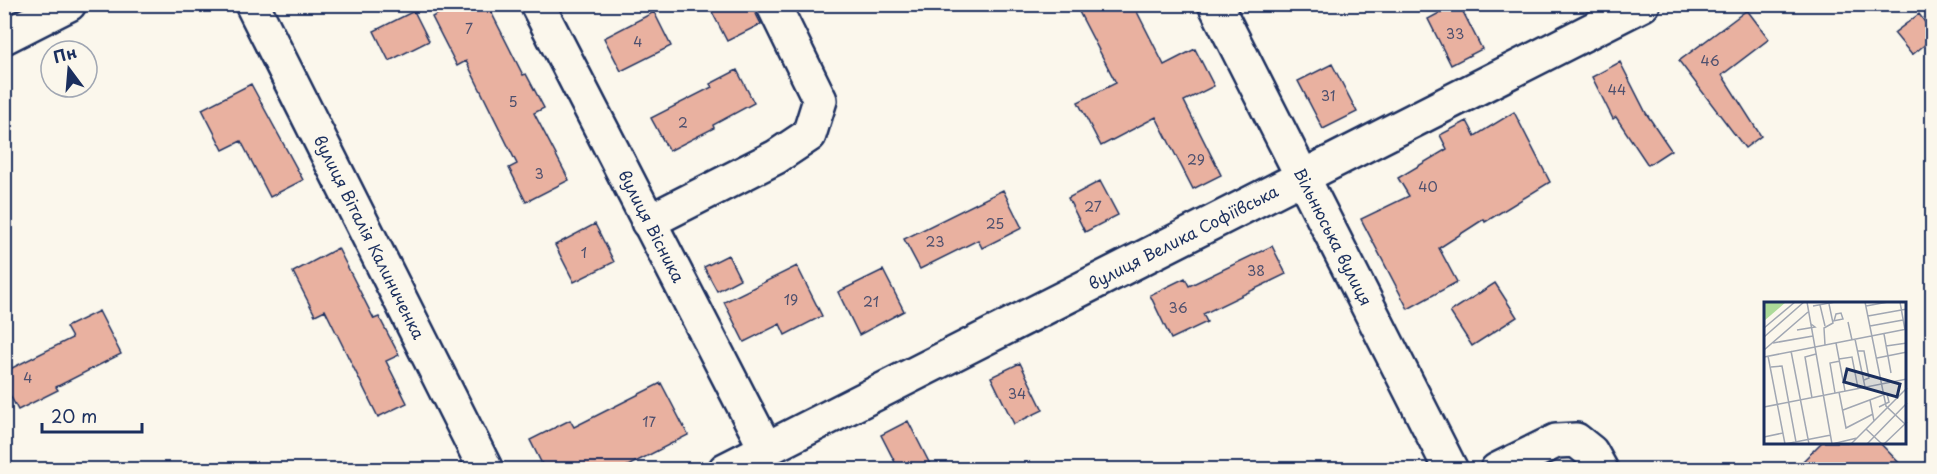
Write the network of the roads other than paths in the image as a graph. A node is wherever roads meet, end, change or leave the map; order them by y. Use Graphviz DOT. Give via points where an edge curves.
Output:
graph roads {
  1 [pos="69,4"];
  2 [pos="252,4"];
  3 [pos="537,4"];
  4 [pos="773,4"];
  5 [pos="1215,4"];
  6 [pos="1643,4"];
  7 [pos="4,36"];
  8 [pos="1303,177"];
  9 [pos="648,222"];
  10 [pos="766,449"];
  11 [pos="486,470"];
  12 [pos="725,470"];
  13 [pos="1451,470"];
  14 [pos="1497,470"];
  15 [pos="1601,470"];
  1 -- 7 [label="street"];
  2 -- 11 [label="street, вулиця Віталія Калиниченка"];
  3 -- 9 [label="street, вулиця Вісника"];
  4 -- 9 [label="street" via="820,100 809,135 776,158"];
  5 -- 8 [label="street, Вільнюська вулиця"];
  6 -- 8 [label="street, вулиця Велика Софіївська"];
  8 -- 10 [label="street, вулиця Велика Софіївська"];
  8 -- 13 [label="street, Вільнюська вулиця"];
  9 -- 10 [label="street, вулиця Вісника"];
  10 -- 12 [label="street, вулиця Велика Софіївська"];
  14 -- 15 [label="street" via="1556,441 1576,440 1591,452"];
}
